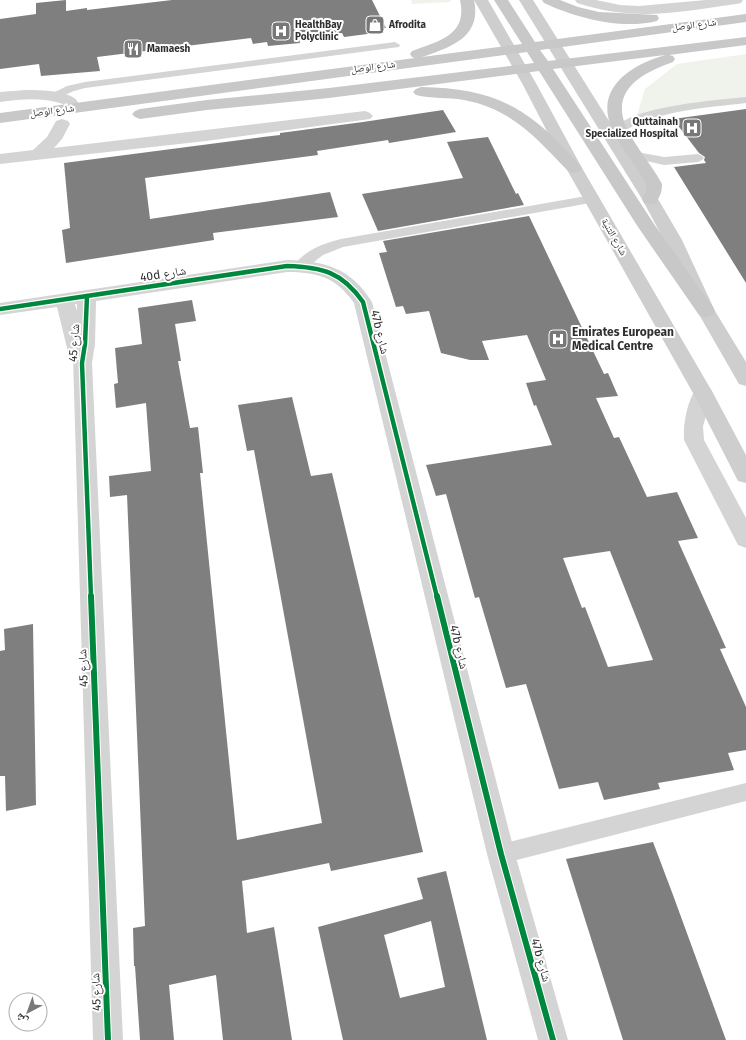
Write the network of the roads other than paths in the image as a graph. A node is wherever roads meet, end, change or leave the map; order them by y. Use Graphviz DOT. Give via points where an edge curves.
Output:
graph roads {
  1 [pos="467,0"];
  2 [pos="481,0"];
  3 [pos="501,0"];
  4 [pos="526,0"];
  5 [pos="549,0"];
  6 [pos="582,0"];
  7 [pos="736,0"];
  8 [pos="744,20"];
  9 [pos="746,41"];
  10 [pos="395,45"];
  11 [pos="706,45"];
  12 [pos="559,52"];
  13 [pos="537,55"];
  14 [pos="515,58"];
  15 [pos="353,70"];
  16 [pos="329,93"];
  17 [pos="56,96"];
  18 [pos="0,97"];
  19 [pos="746,100"];
  20 [pos="207,105"];
  21 [pos="73,108"];
  22 [pos="365,116"];
  23 [pos="0,118"];
  24 [pos="62,124"];
  25 [pos="620,129"];
  26 [pos="0,132"];
  27 [pos="39,154"];
  28 [pos="637,156"];
  29 [pos="698,158"];
  30 [pos="0,159"];
  31 [pos="574,168"];
  32 [pos="592,199"];
  33 [pos="650,199"];
  34 [pos="300,266"];
  35 [pos="329,271"];
  36 [pos="87,296"];
  37 [pos="65,300"];
  38 [pos="0,309"];
  39 [pos="706,311"];
  40 [pos="82,363"];
  41 [pos="746,379"];
  42 [pos="703,393"];
  43 [pos="746,475"];
  44 [pos="746,539"];
  45 [pos="746,792"];
  46 [pos="501,854"];
  47 [pos="108,1040"];
  48 [pos="553,1040"];
  1 -- 15 [label="main road" via="471,14 461,34 418,54"];
  2 -- 14 [label="main road, شارع الثنية"];
  3 -- 13 [label="main road"];
  4 -- 12 [label="main road"];
  5 -- 8 [label="main road" via="580,12 606,17 645,19 712,13"];
  6 -- 7 [label="street" via="610,9 640,11"];
  8 -- 12 [label="main road"];
  9 -- 11 [label="main road, شارع الوصل"];
  10 -- 17 [label="lane" via="85,85 71,88"];
  11 -- 12 [label="main road, شارع الوصل"];
  11 -- 25 [label="main road" via="648,65 622,85 617,92 615,104"];
  12 -- 13 [label="main road, شارع الوصل"];
  12 -- 13 [label="main road, شارع الوصل"];
  12 -- 33 [label="main road"];
  13 -- 14 [label="main road, شارع الوصل"];
  13 -- 14 [label="main road, شارع الوصل"];
  13 -- 39 [label="main road" via="647,226"];
  14 -- 15 [label="main road, شارع الوصل"];
  14 -- 16 [label="main road, شارع الوصل"];
  14 -- 20 [label="main road" via="314,84"];
  14 -- 31 [label="main road, شارع الثنية"];
  15 -- 21 [label="main road, شارع الوصل"];
  16 -- 20 [label="main road, شارع الوصل"];
  16 -- 31 [label="main road" via="352,98 442,92 481,99 505,108 528,122"];
  17 -- 18 [label="street" via="37,94"];
  17 -- 21 [label="street" via="68,101"];
  19 -- 25 [label="lane" via="662,112 642,117"];
  20 -- 24 [label="main road, شارع الوصل"];
  21 -- 23 [label="main road, شارع الوصل"];
  22 -- 27 [label="street"];
  24 -- 26 [label="main road, شارع الوصل"];
  24 -- 27 [label="street" via="54,139"];
  25 -- 28 [label="main road"];
  27 -- 30 [label="street"];
  28 -- 29 [label="lane" via="664,161"];
  28 -- 33 [label="main road" via="654,184 654,192"];
  31 -- 32 [label="main road, شارع الثنية"];
  32 -- 34 [label="lane" via="341,243 319,251"];
  32 -- 42 [label="main road, شارع الثنية"];
  33 -- 39 [label="main road" via="673,240"];
  34 -- 35 [label="street, 40d شارع"];
  34 -- 36 [label="street, 40d شارع" via="275,267"];
  35 -- 46 [label="street, 47b شارع" via="344,279 363,302"];
  36 -- 37 [label="street, 40d شارع"];
  36 -- 40 [label="street, شارع 45"];
  37 -- 38 [label="street, 40d شارع"];
  37 -- 40 [label="street, شارع 45"];
  39 -- 41 [label="main road"];
  40 -- 47 [label="street, شارع 45"];
  42 -- 43 [label="main road, شارع الثنية"];
  42 -- 44 [label="street" via="693,426 694,440"];
  45 -- 46 [label="lane"];
  46 -- 48 [label="street, 47b شارع"];
}
